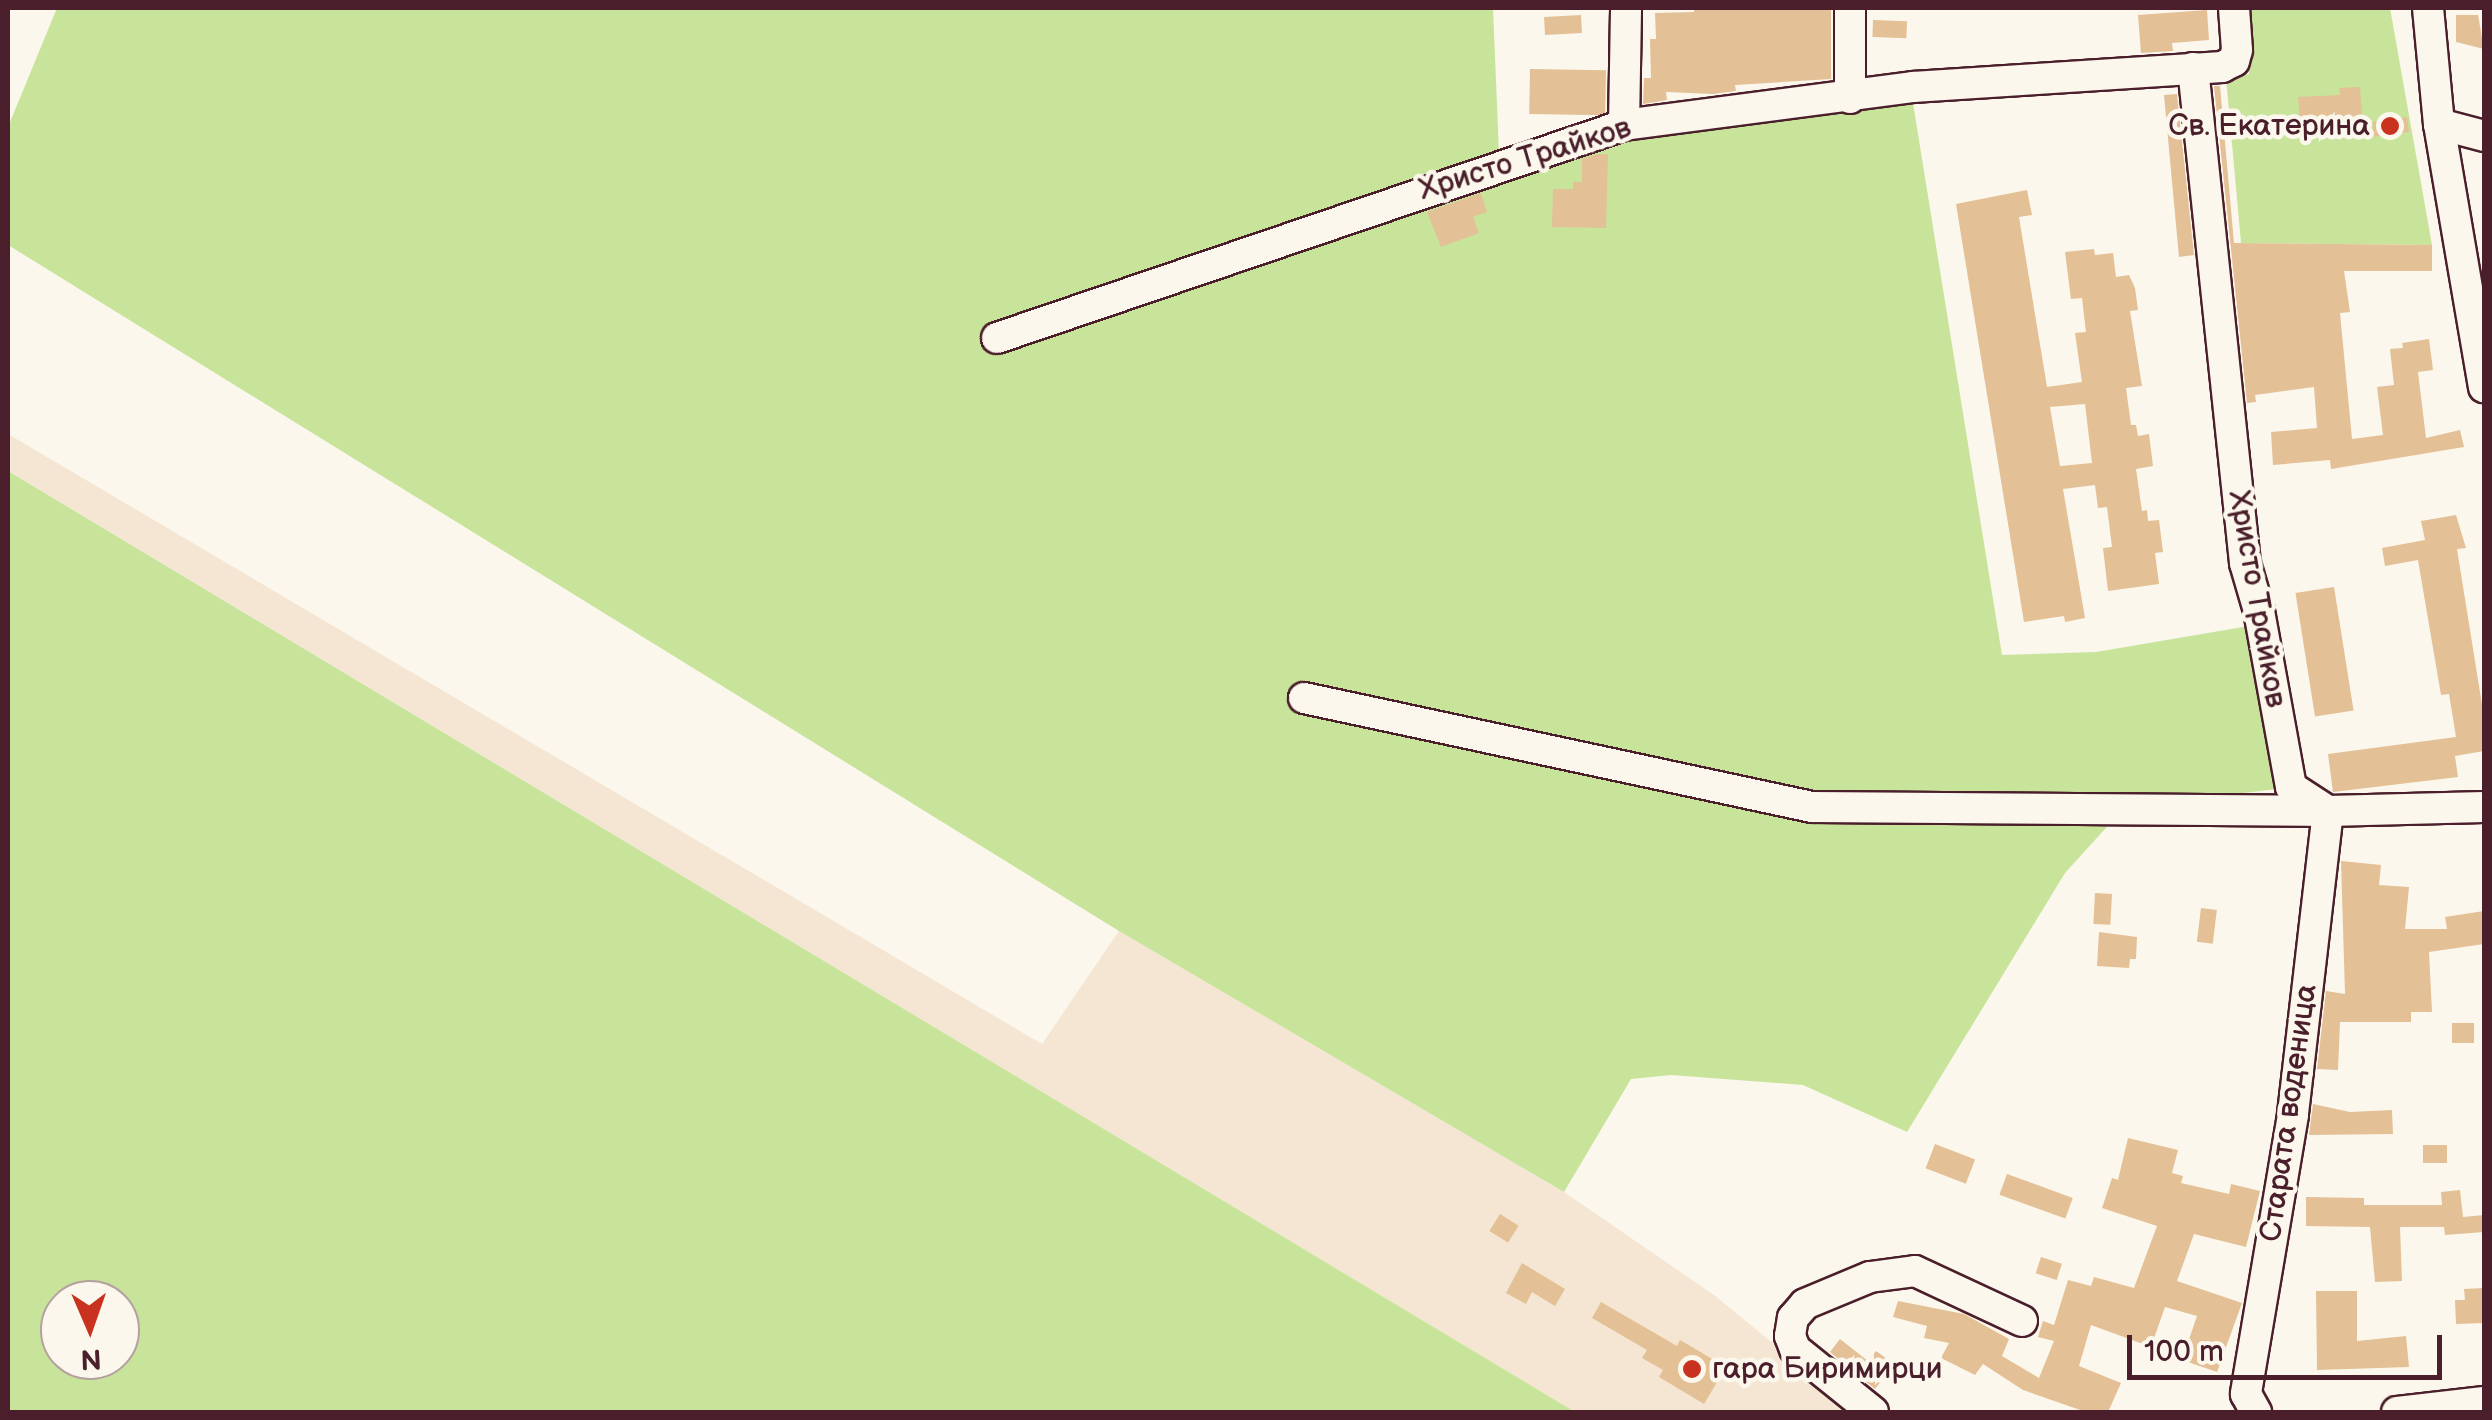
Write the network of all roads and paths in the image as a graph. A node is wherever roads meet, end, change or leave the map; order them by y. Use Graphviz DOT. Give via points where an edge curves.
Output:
graph roads {
  1 [pos="1626,8"];
  2 [pos="1850,8"];
  3 [pos="2234,8"];
  4 [pos="2428,8"];
  5 [pos="2194,68"];
  6 [pos="1850,98"];
  7 [pos="2440,124"];
  8 [pos="1624,125"];
  9 [pos="2484,136"];
  10 [pos="996,338"];
  11 [pos="2484,387"];
  12 [pos="1304,698"];
  13 [pos="2484,807"];
  14 [pos="2328,811"];
  15 [pos="2022,1321"];
  16 [pos="2484,1402"];
  17 [pos="1873,1412"];
  18 [pos="2256,1412"];
  19 [pos="2398,1412"];
  1 -- 8 [label="street"];
  2 -- 6 [label="street"];
  3 -- 5 [label="street, Христо Трайков" via="2234,61"];
  4 -- 7 [label="street"];
  5 -- 6 [label="street, Христо Трайков"];
  5 -- 14 [label="street, Христо Трайков" via="2245,562 2290,788"];
  6 -- 8 [label="street, Христо Трайков"];
  7 -- 9 [label="street"];
  7 -- 11 [label="street"];
  8 -- 10 [label="street, Христо Трайков"];
  12 -- 14 [label="street" via="1812,806"];
  13 -- 14 [label="street"];
  14 -- 18 [label="street, Старата воденица" via="2293,1115 2246,1394"];
  15 -- 17 [label="street" via="1915,1271 1870,1277 1805,1304 1790,1336 1795,1349"];
  16 -- 19 [label="street"];
}
